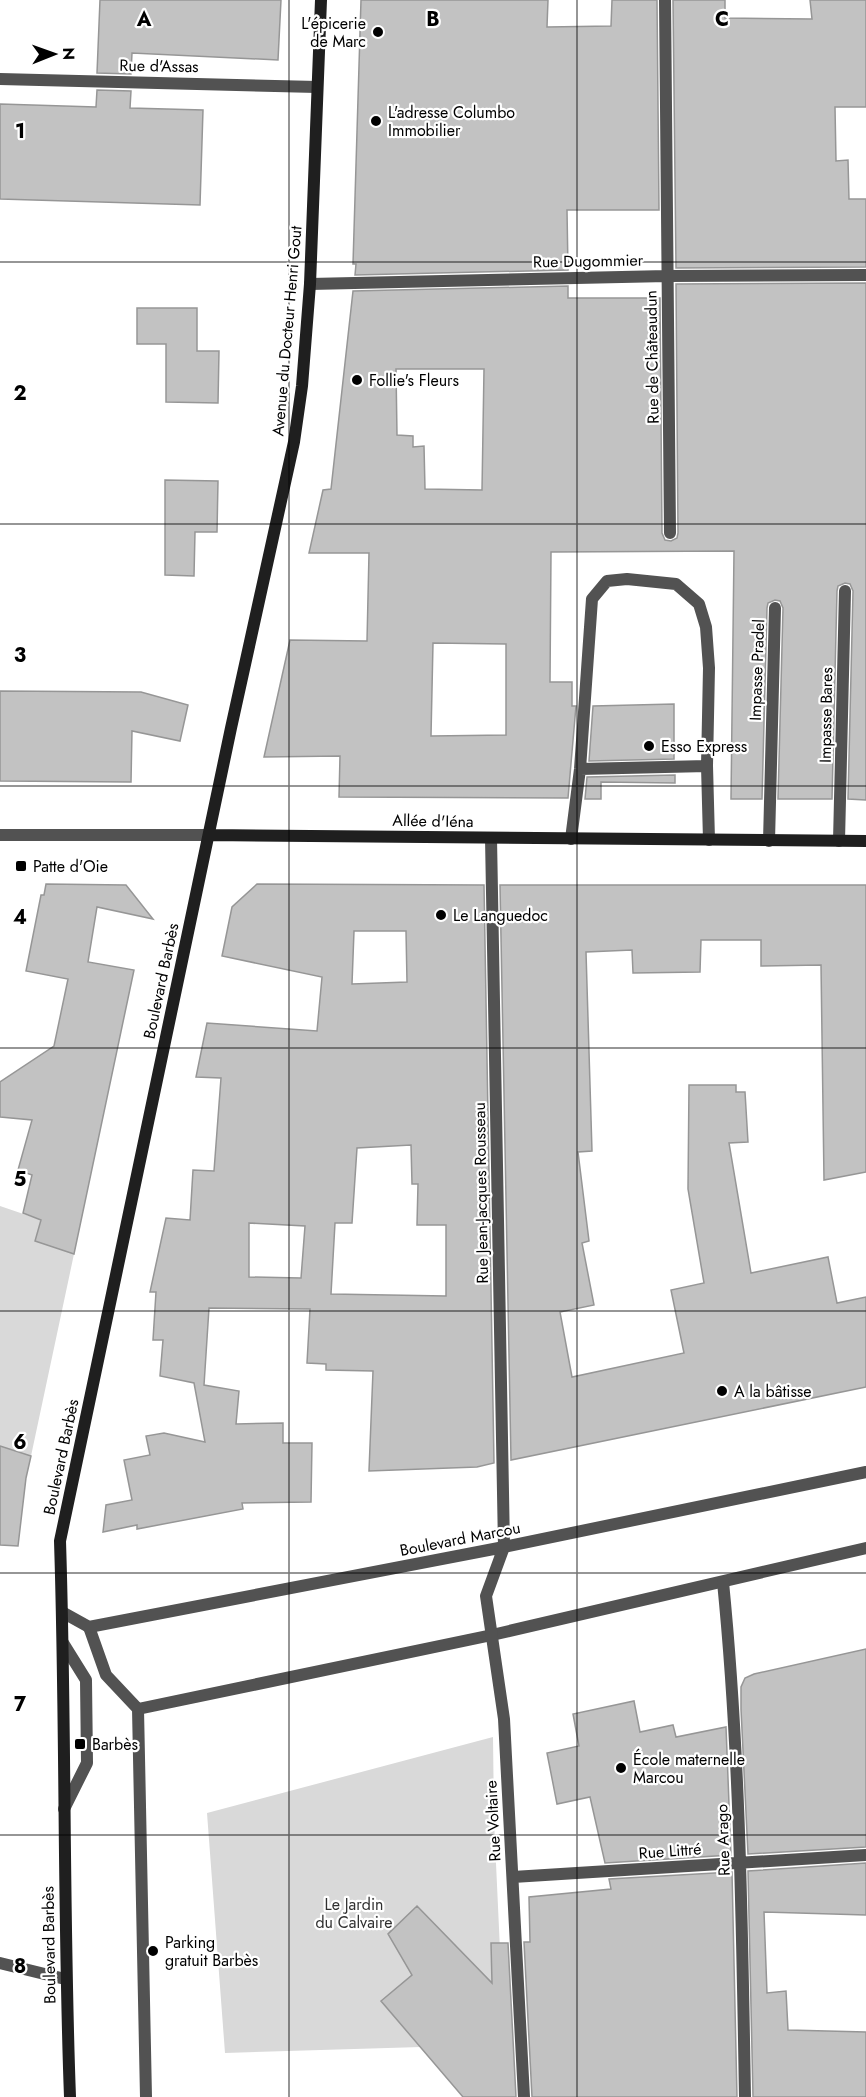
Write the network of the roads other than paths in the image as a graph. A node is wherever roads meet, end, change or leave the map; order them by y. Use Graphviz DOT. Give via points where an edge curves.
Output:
graph roads {
  1 [pos="321,0"];
  2 [pos="665,0"];
  3 [pos="0,79"];
  4 [pos="317,87"];
  5 [pos="866,274"];
  6 [pos="667,276"];
  7 [pos="310,284"];
  8 [pos="670,533"];
  9 [pos="845,591"];
  10 [pos="775,608"];
  11 [pos="707,766"];
  12 [pos="580,769"];
  13 [pos="0,835"];
  14 [pos="209,835"];
  15 [pos="491,838"];
  16 [pos="571,839"];
  17 [pos="709,840"];
  18 [pos="769,841"];
  19 [pos="839,841"];
  20 [pos="866,841"];
  21 [pos="866,1472"];
  22 [pos="504,1547"];
  23 [pos="866,1548"];
  24 [pos="723,1582"];
  25 [pos="62,1612"];
  26 [pos="89,1627"];
  27 [pos="492,1635"];
  28 [pos="63,1643"];
  29 [pos="138,1709"];
  30 [pos="64,1809"];
  31 [pos="866,1855"];
  32 [pos="741,1863"];
  33 [pos="513,1877"];
  34 [pos="0,1963"];
  35 [pos="65,1979"];
  36 [pos="70,2097"];
  37 [pos="146,2097"];
  38 [pos="524,2097"];
  39 [pos="745,2097"];
  1 -- 4 [label="main road, Avenue du Docteur Henri Gout"];
  2 -- 6 [label="street, Rue de Châteaudun"];
  3 -- 4 [label="street, Rue d'Assas"];
  4 -- 7 [label="main road, Avenue du Docteur Henri Gout"];
  5 -- 6 [label="street, Rue Dugommier"];
  6 -- 7 [label="street, Rue Dugommier"];
  6 -- 8 [label="street, Rue de Châteaudun"];
  7 -- 14 [label="main road, Avenue du Docteur Henri Gout" via="294,442"];
  9 -- 19 [label="street, Impasse Bares"];
  10 -- 18 [label="street, Impasse Pradel"];
  11 -- 12 [label="street"];
  11 -- 12 [label="street" via="709,668 706,627 699,604 676,584 627,579 607,582 592,599"];
  11 -- 17 [label="street"];
  12 -- 16 [label="street"];
  13 -- 14 [label="street, Allée d'Iéna"];
  14 -- 15 [label="main road, Allée d'Iéna"];
  14 -- 25 [label="main road, Boulevard Barbès" via="60,1541"];
  15 -- 16 [label="main road, Allée d'Iéna"];
  15 -- 22 [label="street, Rue Jean-Jacques Rousseau"];
  16 -- 17 [label="main road, Allée d'Iéna"];
  17 -- 18 [label="main road, Allée d'Iéna"];
  18 -- 19 [label="main road, Allée d'Iéna"];
  19 -- 20 [label="main road, Allée d'Iéna"];
  21 -- 22 [label="street, Boulevard Marcou"];
  22 -- 26 [label="street, Boulevard Marcou"];
  22 -- 27 [label="street, Rue Voltaire" via="486,1596"];
  23 -- 24 [label="street"];
  24 -- 27 [label="street"];
  24 -- 32 [label="street, Rue Arago" via="732,1671"];
  25 -- 26 [label="street"];
  25 -- 28 [label="main road, Boulevard Barbès"];
  26 -- 29 [label="street" via="106,1675"];
  27 -- 29 [label="street"];
  27 -- 33 [label="street, Rue Voltaire" via="504,1719"];
  28 -- 30 [label="main road, Boulevard Barbès"];
  28 -- 30 [label="street" via="86,1680 87,1763"];
  29 -- 37 [label="street"];
  30 -- 35 [label="main road, Boulevard Barbès"];
  31 -- 32 [label="street, Rue Littré"];
  32 -- 33 [label="street, Rue Littré"];
  32 -- 39 [label="street, Rue Arago"];
  33 -- 38 [label="street, Rue Voltaire"];
  34 -- 35 [label="street"];
  35 -- 36 [label="main road, Boulevard Barbès"];
}
